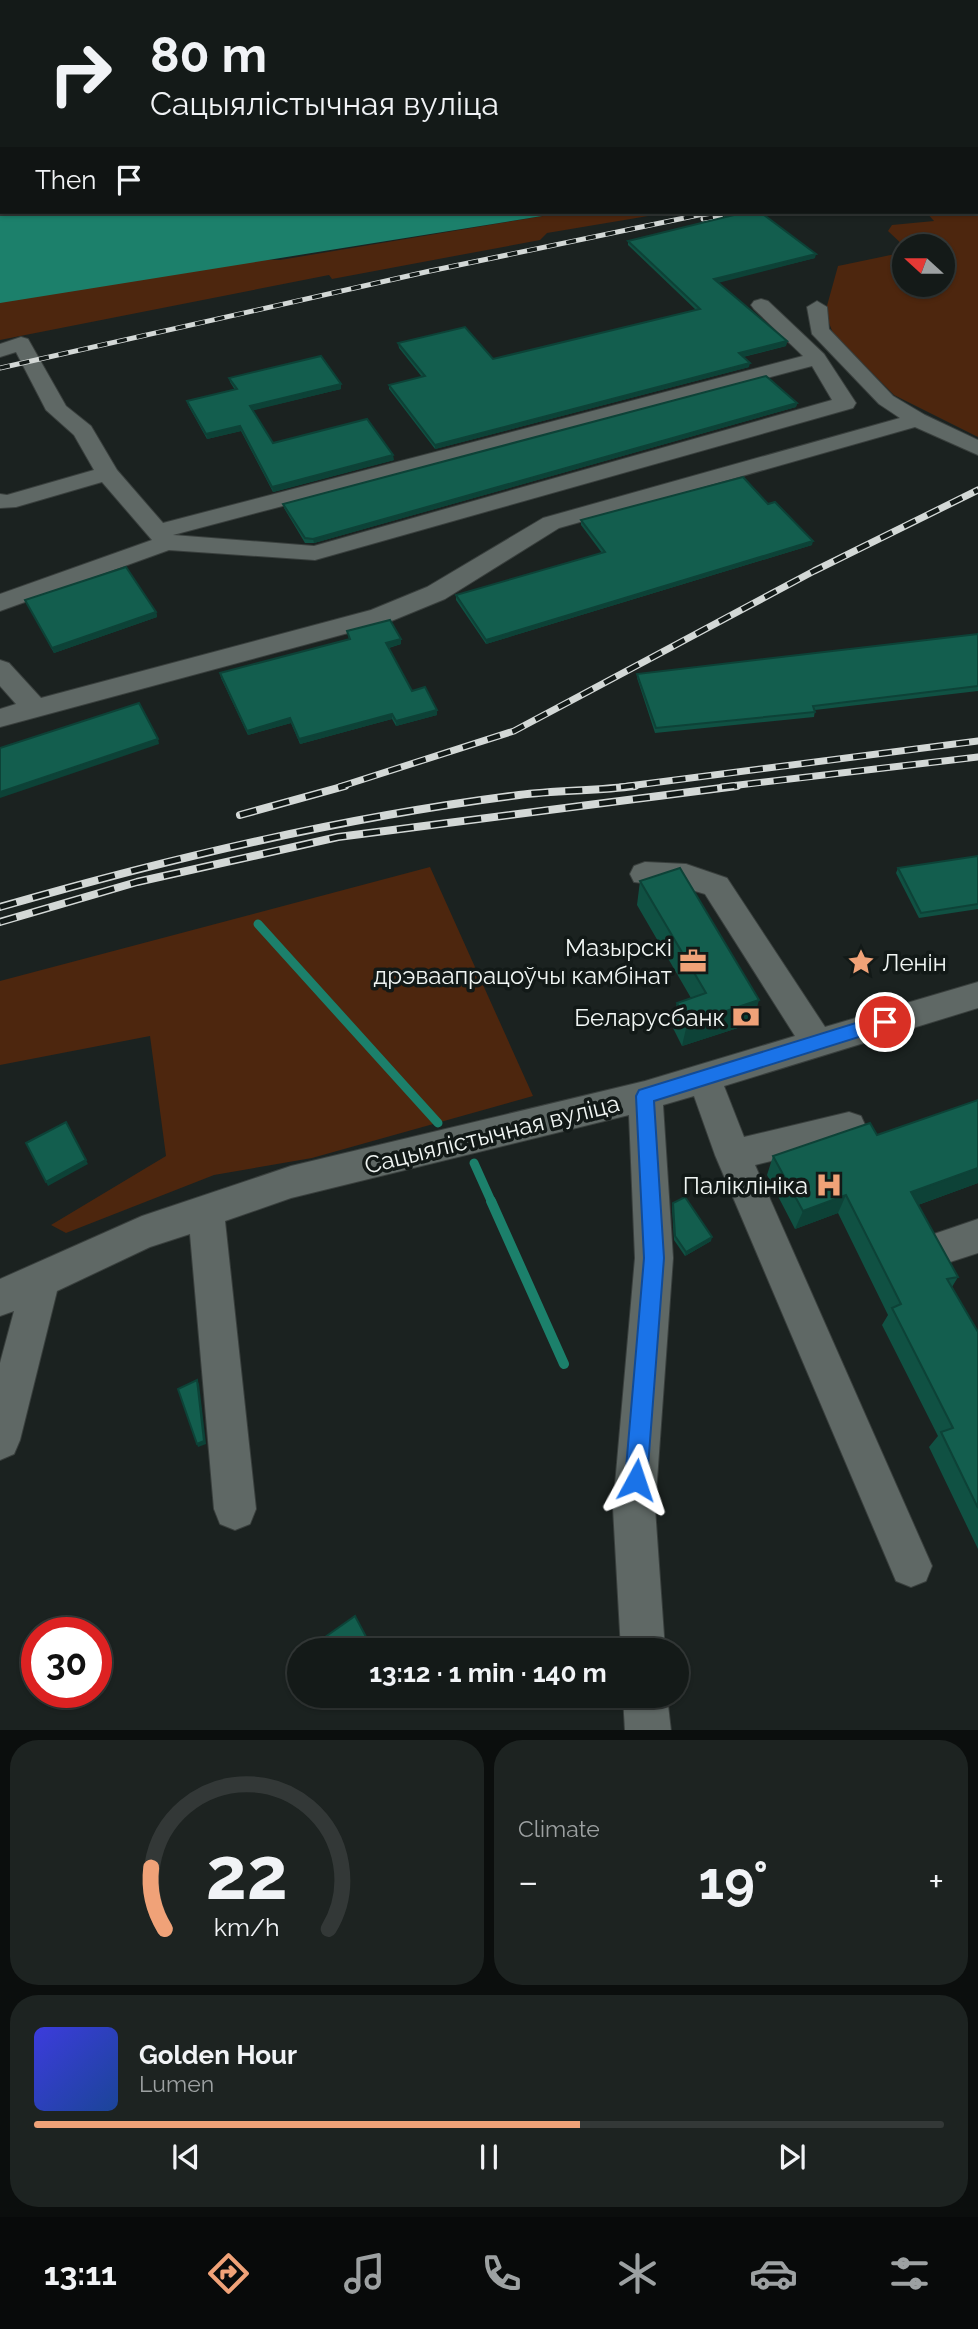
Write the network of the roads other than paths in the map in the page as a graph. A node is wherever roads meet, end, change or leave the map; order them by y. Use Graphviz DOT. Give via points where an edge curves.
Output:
graph roads {
  1 [pos="761,305"];
  2 [pos="817,307"];
  3 [pos="0,351"];
  4 [pos="817,358"];
  5 [pos="917,420"];
  6 [pos="978,448"];
  7 [pos="107,473"];
  8 [pos="3,503"];
  9 [pos="163,538"];
  10 [pos="0,603"];
  11 [pos="0,669"];
  12 [pos="34,707"];
  13 [pos="0,718"];
  14 [pos="645,874"];
  15 [pos="978,995"];
  16 [pos="817,1043"];
  17 [pos="704,1077"];
  18 [pos="645,1096"];
  19 [pos="849,1127"];
  20 [pos="733,1155"];
  21 [pos="206,1211"];
  22 [pos="41,1278"];
  23 [pos="0,1298"];
  24 [pos="0,1440"];
  25 [pos="235,1510"];
  26 [pos="911,1566"];
  27 [pos="642,1638"];
  28 [pos="647,1708"];
  29 [pos="648,1730"];
  1 -- 4 [label="street"];
  2 -- 5 [label="street" via="819,330 886,400"];
  3 -- 7 [label="street" via="21,343 57,410 83,430"];
  4 -- 9 [label="street"];
  4 -- 9 [label="street" via="845,403 316,553"];
  5 -- 6 [label="street"];
  5 -- 12 [label="street" via="551,523 436,593 380,616"];
  7 -- 8 [label="street"];
  7 -- 9 [label="street"];
  9 -- 10 [label="street"];
  11 -- 12 [label="street"];
  12 -- 13 [label="street"];
  14 -- 16 [label="street" via="686,876 716,886"];
  15 -- 16 [label="street, Сацыялістычная вуліца"];
  16 -- 17 [label="street, Сацыялістычная вуліца"];
  17 -- 18 [label="street, Сацыялістычная вуліца"];
  17 -- 20 [label="street"];
  18 -- 21 [label="street, Сацыялістычная вуліца" via="291,1182"];
  18 -- 27 [label="street" via="654,1258 634,1508"];
  19 -- 20 [label="street"];
  20 -- 26 [label="street"];
  21 -- 22 [label="street, Сацыялістычная вуліца" via="142,1233"];
  21 -- 25 [label="street"];
  22 -- 23 [label="street, Сацыялістычная вуліца"];
  22 -- 24 [label="street"];
  28 -- 29 [label="street"];
}
